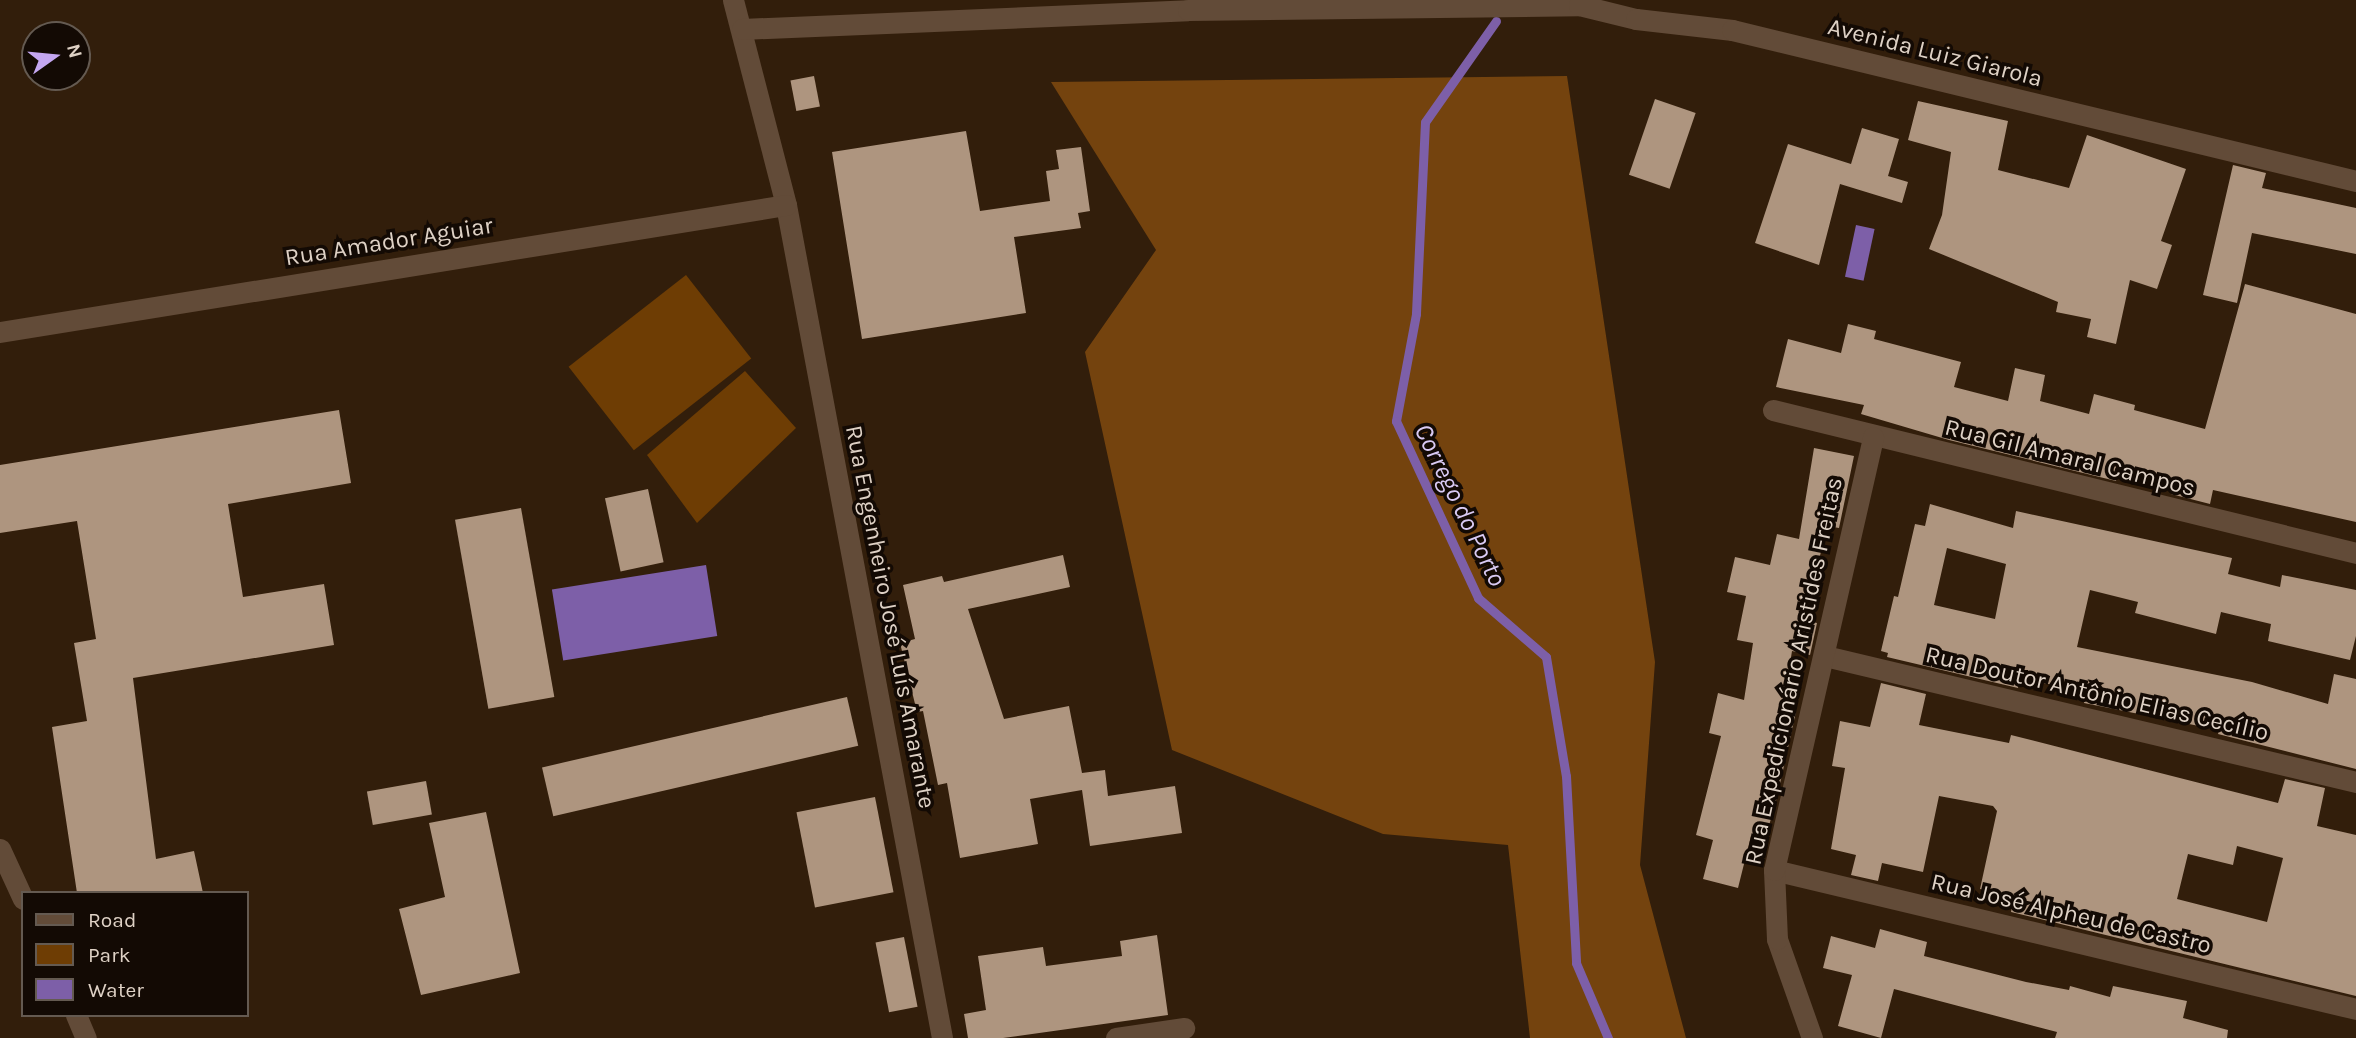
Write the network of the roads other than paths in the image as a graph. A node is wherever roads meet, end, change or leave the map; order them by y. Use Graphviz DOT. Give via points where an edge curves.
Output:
graph roads {
  1 [pos="733,0"];
  2 [pos="742,29"];
  3 [pos="2356,181"];
  4 [pos="786,205"];
  5 [pos="0,332"];
  6 [pos="1773,410"];
  7 [pos="1872,437"];
  8 [pos="2356,553"];
  9 [pos="1825,656"];
  10 [pos="2356,782"];
  11 [pos="0,849"];
  12 [pos="1774,870"];
  13 [pos="21,895"];
  14 [pos="2356,1009"];
  15 [pos="77,1017"];
  16 [pos="1184,1028"];
  17 [pos="86,1038"];
  18 [pos="942,1038"];
  19 [pos="1116,1038"];
  20 [pos="1812,1038"];
  1 -- 2 [label="street, Rua Engenheiro José Luís Amarante"];
  2 -- 3 [label="street, Avenida Luiz Giarola" via="1188,10 1579,5 1636,19 1732,30"];
  2 -- 4 [label="street, Rua Engenheiro José Luís Amarante"];
  4 -- 5 [label="street, Rua Amador Aguiar"];
  4 -- 18 [label="street, Rua Engenheiro José Luís Amarante"];
  6 -- 7 [label="street, Rua Gil Amaral Campos"];
  7 -- 8 [label="street, Rua Gil Amaral Campos"];
  7 -- 9 [label="street, Rua Expedicionário Aristides Freitas"];
  9 -- 10 [label="street, Rua Doutor Antônio Elias Cecílio"];
  9 -- 12 [label="street, Rua Expedicionário Aristides Freitas"];
  11 -- 13 [label="street"];
  12 -- 14 [label="street, Rua José Alpheu de Castro"];
  12 -- 20 [label="street, Rua Expedicionário Aristides Freitas" via="1777,939"];
  15 -- 17 [label="street"];
  16 -- 19 [label="street"];
}
